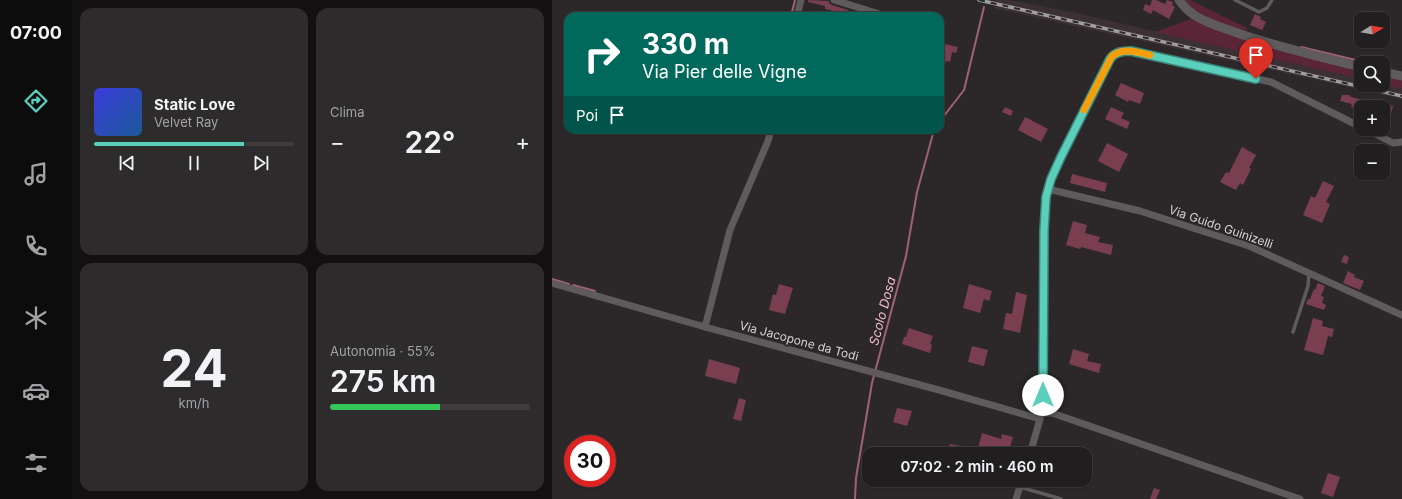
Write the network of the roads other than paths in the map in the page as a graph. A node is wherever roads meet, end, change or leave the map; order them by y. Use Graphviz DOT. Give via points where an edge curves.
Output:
graph roads {
  1 [pos="801,0"];
  2 [pos="834,0"];
  3 [pos="1179,0"];
  4 [pos="1235,0"];
  5 [pos="1272,0"];
  6 [pos="798,12"];
  7 [pos="873,12"];
  8 [pos="1354,65"];
  9 [pos="1390,73"];
  10 [pos="1402,76"];
  11 [pos="1354,124"];
  12 [pos="770,134"];
  13 [pos="1380,136"];
  14 [pos="1402,142"];
  15 [pos="1048,189"];
  16 [pos="1309,273"];
  17 [pos="552,283"];
  18 [pos="1402,315"];
  19 [pos="705,327"];
  20 [pos="1293,332"];
  21 [pos="1041,416"];
  22 [pos="1032,447"];
  23 [pos="1020,487"];
  24 [pos="1031,487"];
  25 [pos="1016,499"];
  26 [pos="1061,499"];
  27 [pos="1300,499"];
  1 -- 6 [label="street"];
  2 -- 7 [label="street"];
  3 -- 8 [label="street" via="1195,15 1215,25 1275,45"];
  4 -- 5 [label="lane" via="1259,12 1267,8"];
  9 -- 10 [label="street"];
  11 -- 15 [label="street" via="1271,82 1125,51 1110,59 1061,157"];
  12 -- 19 [label="street" via="730,230"];
  13 -- 14 [label="street" via="1393,143"];
  15 -- 16 [label="street, Via Guido Guinizelli" via="1147,213 1249,246"];
  15 -- 21 [label="street" via="1044,211"];
  16 -- 18 [label="street, Via Guido Guinizelli"];
  16 -- 20 [label="lane" via="1308,286"];
  17 -- 19 [label="street, Via Jacopone da Todi"];
  19 -- 21 [label="street, Via Jacopone da Todi"];
  21 -- 22 [label="street"];
  21 -- 27 [label="street, Via Jacopone da Todi" via="1052,413"];
  23 -- 25 [label="street"];
  24 -- 26 [label="lane"];
}
